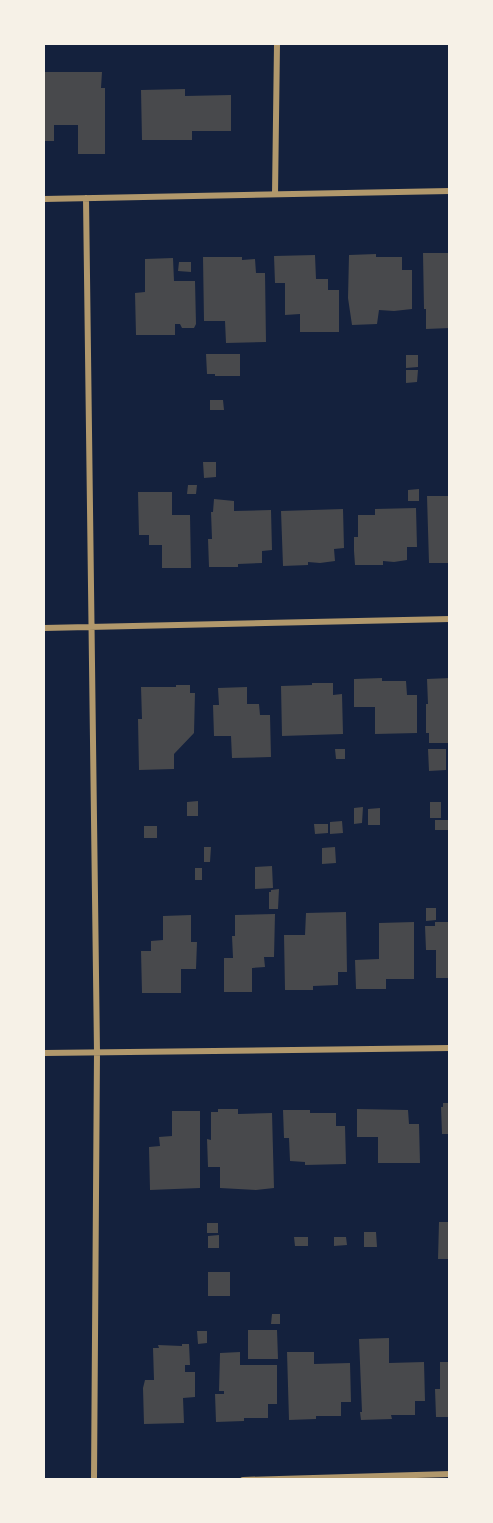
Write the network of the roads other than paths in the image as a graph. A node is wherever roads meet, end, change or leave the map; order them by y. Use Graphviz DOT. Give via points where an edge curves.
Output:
graph roads {
  1 [pos="277,44"];
  2 [pos="450,191"];
  3 [pos="275,194"];
  4 [pos="86,198"];
  5 [pos="44,199"];
  6 [pos="450,619"];
  7 [pos="90,627"];
  8 [pos="44,628"];
  9 [pos="450,1048"];
  10 [pos="97,1052"];
  11 [pos="44,1053"];
  12 [pos="450,1473"];
  13 [pos="94,1479"];
  14 [pos="243,1479"];
  1 -- 3 [label="street"];
  2 -- 3 [label="street"];
  3 -- 4 [label="street"];
  4 -- 5 [label="street"];
  4 -- 7 [label="street"];
  6 -- 7 [label="street"];
  7 -- 8 [label="street"];
  7 -- 10 [label="street"];
  9 -- 10 [label="street"];
  10 -- 11 [label="street"];
  10 -- 13 [label="street"];
  12 -- 14 [label="street"];
}
